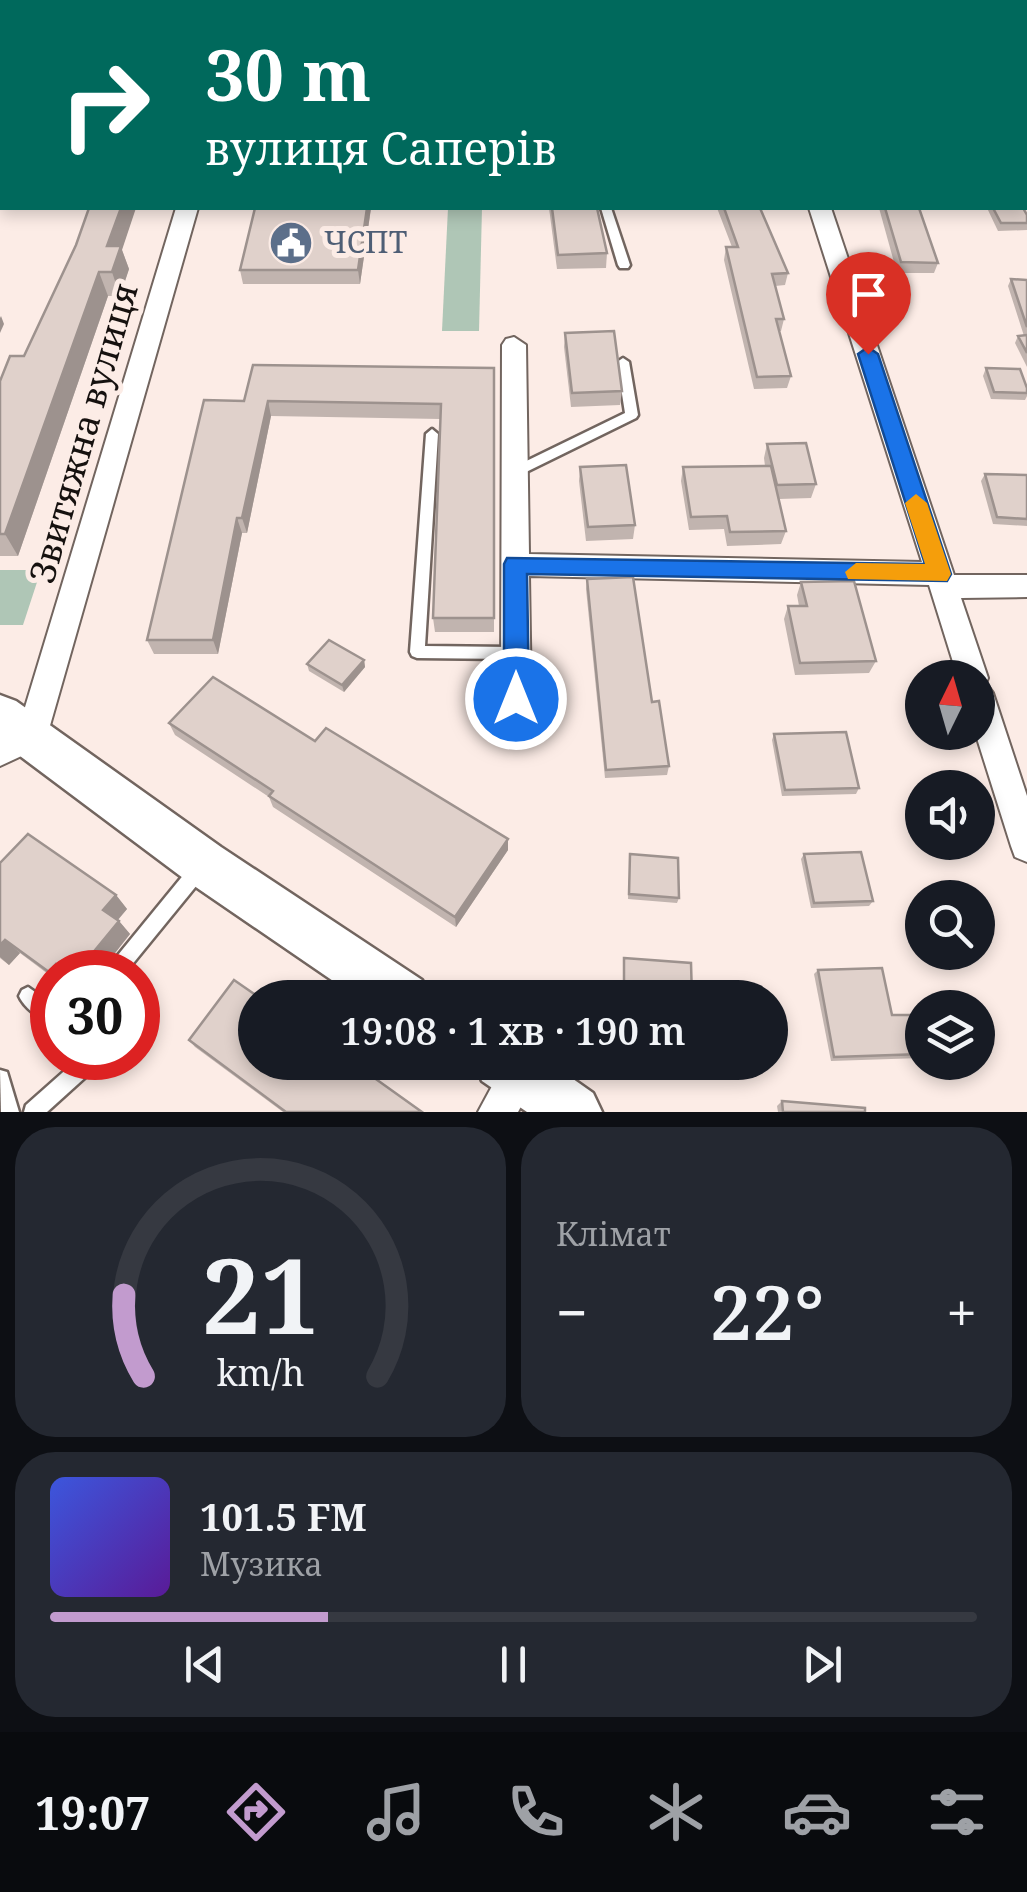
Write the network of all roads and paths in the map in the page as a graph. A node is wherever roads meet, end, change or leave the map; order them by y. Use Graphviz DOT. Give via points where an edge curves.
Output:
graph roads {
  1 [pos="186,210"];
  2 [pos="608,210"];
  3 [pos="821,210"];
  4 [pos="624,266"];
  5 [pos="514,345"];
  6 [pos="624,362"];
  7 [pos="432,434"];
  8 [pos="515,472"];
  9 [pos="515,564"];
  10 [pos="941,580"];
  11 [pos="1027,586"];
  12 [pos="516,653"];
  13 [pos="966,660"];
  14 [pos="516,699"];
  15 [pos="11,734"];
  16 [pos="995,746"];
  17 [pos="1027,846"];
  18 [pos="204,864"];
  19 [pos="134,950"];
  20 [pos="377,980"];
  21 [pos="0,1080"];
  22 [pos="68,1080"];
  23 [pos="506,1083"];
  24 [pos="10,1112"];
  25 [pos="32,1112"];
  26 [pos="574,1112"];
  1 -- 15 [label="street, Звитяжна вулиця"];
  2 -- 4 [label="lane"];
  3 -- 10 [label="street"];
  5 -- 8 [label="street"];
  6 -- 8 [label="lane" via="632,415"];
  7 -- 12 [label="lane" via="416,652"];
  8 -- 9 [label="street"];
  9 -- 10 [label="street"];
  9 -- 12 [label="street"];
  10 -- 11 [label="street"];
  10 -- 13 [label="street"];
  12 -- 14 [label="street"];
  15 -- 18 [label="street"];
  16 -- 17 [label="street"];
  18 -- 19 [label="lane"];
  18 -- 20 [label="street"];
  21 -- 24 [label="lane"];
  22 -- 25 [label="lane"];
  23 -- 26 [label="street"];
}
